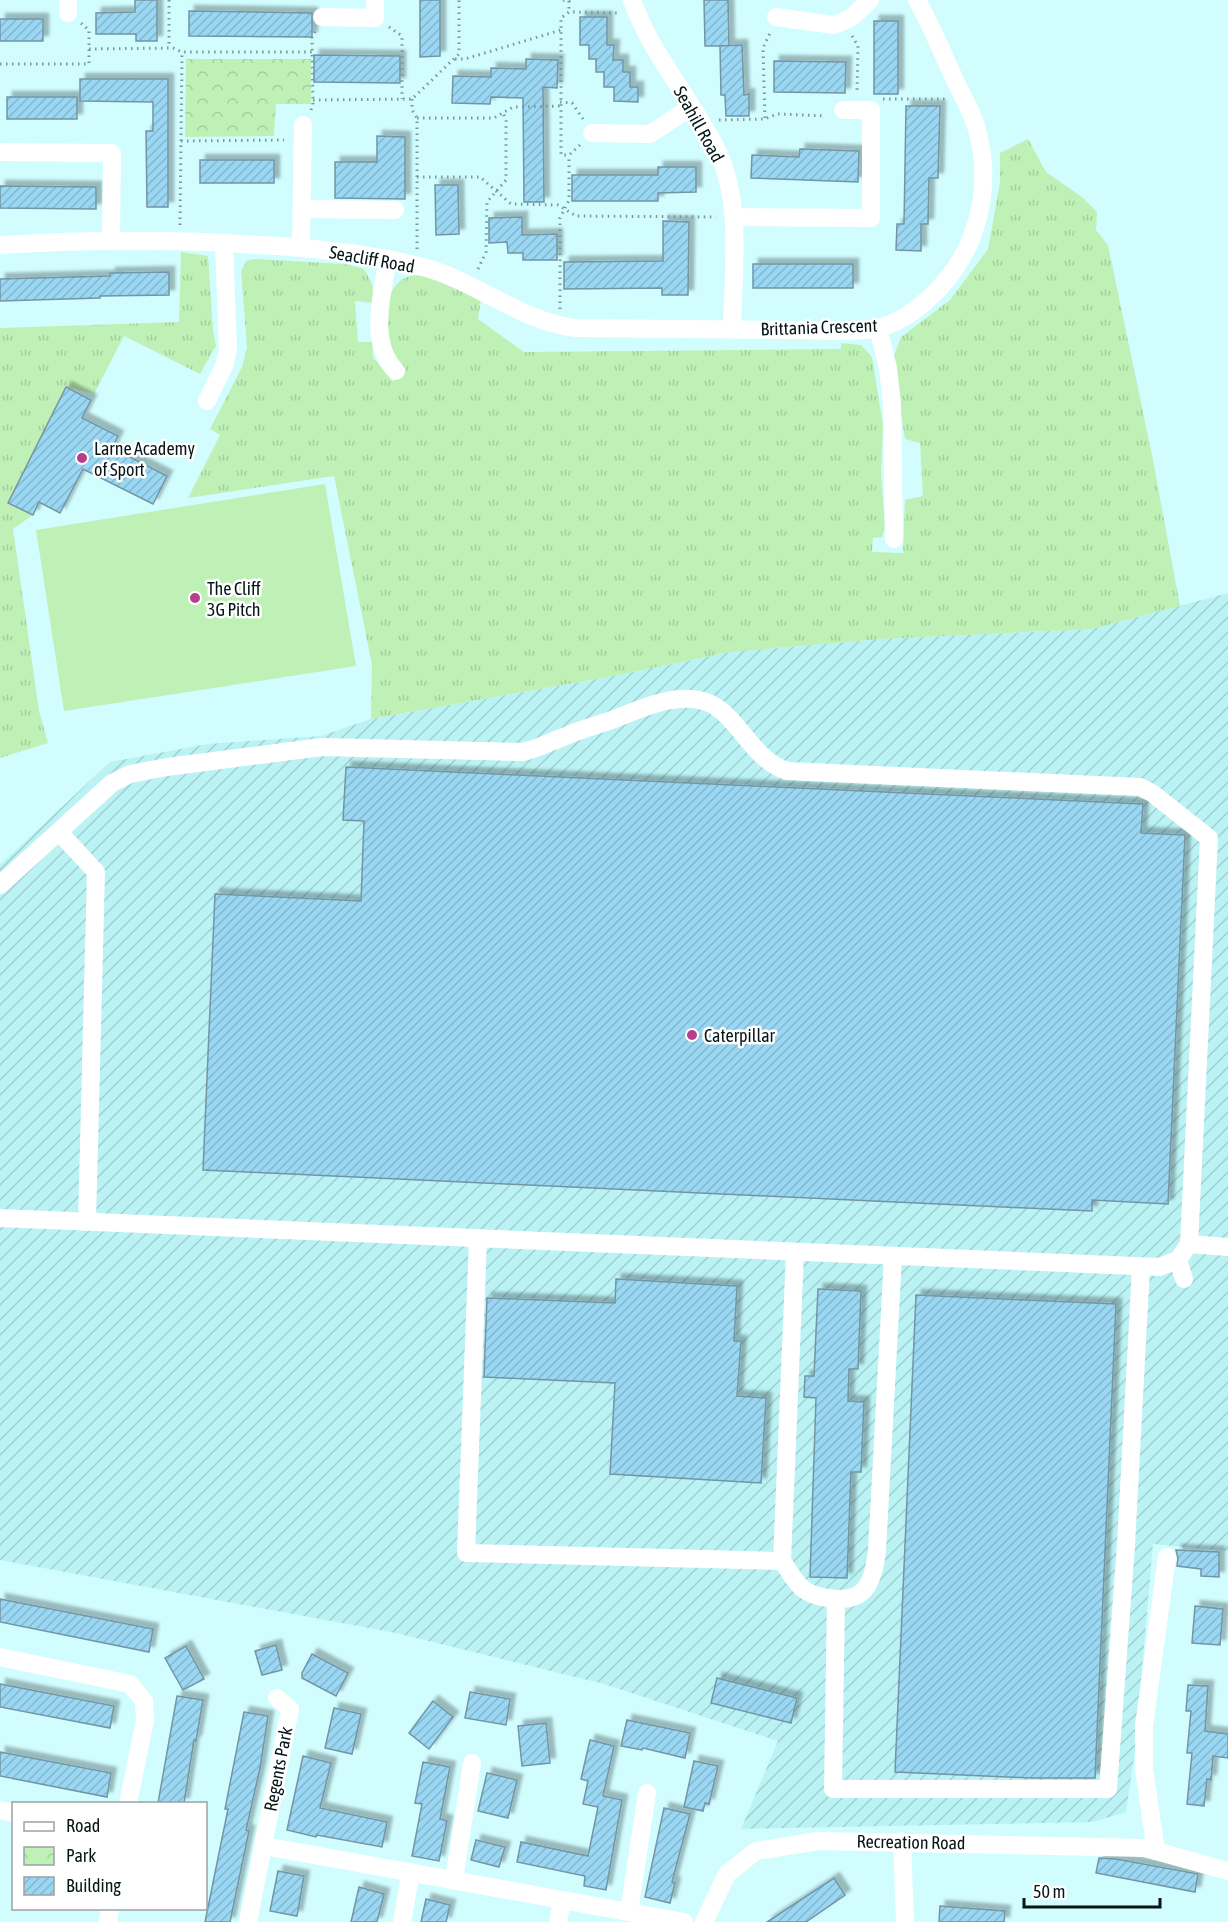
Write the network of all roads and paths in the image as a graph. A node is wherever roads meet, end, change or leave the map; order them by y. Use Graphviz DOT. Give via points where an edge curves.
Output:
graph roads {
  1 [pos="169,0"];
  2 [pos="459,0"];
  3 [pos="563,0"];
  4 [pos="870,0"];
  5 [pos="917,0"];
  6 [pos="68,6"];
  7 [pos="635,7"];
  8 [pos="375,9"];
  9 [pos="569,12"];
  10 [pos="321,17"];
  11 [pos="777,17"];
  12 [pos="843,22"];
  13 [pos="561,30"];
  14 [pos="169,48"];
  15 [pos="89,49"];
  16 [pos="182,52"];
  17 [pos="312,52"];
  18 [pos="455,58"];
  19 [pos="0,64"];
  20 [pos="402,99"];
  21 [pos="412,99"];
  22 [pos="313,100"];
  23 [pos="965,100"];
  24 [pos="560,104"];
  25 [pos="691,107"];
  26 [pos="857,110"];
  27 [pos="503,112"];
  28 [pos="417,118"];
  29 [pos="765,119"];
  30 [pos="704,128"];
  31 [pos="303,133"];
  32 [pos="592,133"];
  33 [pos="181,141"];
  34 [pos="0,152"];
  35 [pos="569,155"];
  36 [pos="417,177"];
  37 [pos="496,191"];
  38 [pos="302,209"];
  39 [pos="565,209"];
  40 [pos="395,210"];
  41 [pos="734,217"];
  42 [pos="417,235"];
  43 [pos="111,241"];
  44 [pos="180,241"];
  45 [pos="224,243"];
  46 [pos="0,245"];
  47 [pos="301,247"];
  48 [pos="388,260"];
  49 [pos="470,286"];
  50 [pos="558,325"];
  51 [pos="878,328"];
  52 [pos="732,329"];
  53 [pos="396,371"];
  54 [pos="207,401"];
  55 [pos="894,539"];
  56 [pos="58,832"];
  57 [pos="0,885"];
  58 [pos="0,1218"];
  59 [pos="87,1222"];
  60 [pos="478,1239"];
  61 [pos="1189,1244"];
  62 [pos="1228,1247"];
  63 [pos="795,1252"];
  64 [pos="894,1256"];
  65 [pos="1178,1260"];
  66 [pos="1141,1267"];
  67 [pos="1184,1279"];
  68 [pos="1167,1557"];
  69 [pos="782,1561"];
  70 [pos="836,1599"];
  71 [pos="0,1657"];
  72 [pos="277,1698"];
  73 [pos="472,1763"];
  74 [pos="647,1793"];
  75 [pos="128,1802"];
  76 [pos="902,1842"];
  77 [pos="264,1846"];
  78 [pos="1156,1851"];
  79 [pos="1228,1871"];
  80 [pos="411,1872"];
  81 [pos="454,1880"];
  82 [pos="562,1900"];
  83 [pos="629,1912"];
  84 [pos="248,1922"];
  85 [pos="402,1922"];
  86 [pos="558,1922"];
  87 [pos="684,1922"];
  88 [pos="704,1922"];
  89 [pos="905,1922"];
  1 -- 14 [label="path"];
  2 -- 18 [label="path" via="459,54"];
  3 -- 9 [label="path" via="569,1"];
  4 -- 12 [label="street"];
  5 -- 23 [label="street, Brittania Crescent"];
  6 -- 15 [label="path" via="89,30"];
  7 -- 9 [label="path"];
  7 -- 25 [label="street, Seahill Road" via="649,39"];
  8 -- 10 [label="street"];
  8 -- 20 [label="path" via="402,36"];
  9 -- 13 [label="path" via="561,18"];
  10 -- 17 [label="path" via="312,38"];
  11 -- 12 [label="street" via="834,25"];
  11 -- 29 [label="path" via="764,48"];
  12 -- 26 [label="path" via="858,46"];
  13 -- 18 [label="path" via="465,59"];
  13 -- 24 [label="path"];
  14 -- 15 [label="path"];
  14 -- 16 [label="path"];
  15 -- 19 [label="path" via="89,64"];
  16 -- 17 [label="path"];
  16 -- 33 [label="path"];
  17 -- 22 [label="path"];
  18 -- 21 [label="path"];
  20 -- 21 [label="path"];
  20 -- 22 [label="path"];
  21 -- 28 [label="path"];
  22 -- 31 [label="path"];
  23 -- 26 [label="path" via="884,98"];
  23 -- 51 [label="street, Brittania Crescent" via="982,156 978,223 958,264 942,285 906,315"];
  24 -- 27 [label="path" via="513,107"];
  24 -- 32 [label="path" via="572,103"];
  24 -- 35 [label="path" via="561,155"];
  25 -- 30 [label="street, Seahill Road"];
  25 -- 32 [label="street" via="650,134"];
  26 -- 29 [label="path" via="830,116 777,114"];
  26 -- 41 [label="street" via="871,218"];
  27 -- 28 [label="path" via="494,118"];
  27 -- 37 [label="path" via="506,180"];
  28 -- 36 [label="path"];
  29 -- 30 [label="path" via="721,119"];
  30 -- 41 [label="street, Seahill Road" via="725,171"];
  31 -- 33 [label="path"];
  31 -- 38 [label="street"];
  32 -- 35 [label="path"];
  33 -- 44 [label="path"];
  34 -- 43 [label="street" via="112,153"];
  35 -- 39 [label="path" via="570,200"];
  36 -- 37 [label="path" via="480,177"];
  36 -- 42 [label="path"];
  37 -- 39 [label="path" via="511,204 558,205"];
  37 -- 49 [label="path" via="487,202 486,252"];
  38 -- 40 [label="street"];
  38 -- 47 [label="street"];
  39 -- 41 [label="path" via="576,216"];
  39 -- 50 [label="path" via="560,218"];
  41 -- 52 [label="street, Seahill Road"];
  43 -- 44 [label="street, Seacliff Road"];
  43 -- 46 [label="street, Seacliff Road"];
  44 -- 45 [label="street, Seacliff Road"];
  45 -- 47 [label="street, Seacliff Road"];
  45 -- 54 [label="street" via="228,350"];
  47 -- 48 [label="street, Seacliff Road"];
  48 -- 49 [label="street, Seacliff Road" via="437,272"];
  48 -- 53 [label="street" via="380,339 383,355"];
  49 -- 50 [label="street, Seacliff Road"];
  50 -- 52 [label="street, Seacliff Road"];
  51 -- 52 [label="street, Brittania Crescent"];
  51 -- 55 [label="street" via="892,404"];
  56 -- 57 [label="street"];
  56 -- 59 [label="street" via="96,872"];
  56 -- 61 [label="street" via="111,783 130,774 322,747 522,753 649,706 683,699 704,702 719,710 772,764 787,771 1147,790 1209,838"];
  58 -- 59 [label="street"];
  59 -- 60 [label="street"];
  60 -- 63 [label="street"];
  60 -- 69 [label="street" via="466,1553"];
  61 -- 62 [label="street"];
  61 -- 65 [label="street"];
  63 -- 64 [label="street"];
  63 -- 69 [label="street"];
  64 -- 66 [label="street"];
  64 -- 70 [label="street" via="875,1566 862,1595 850,1600"];
  65 -- 66 [label="street" via="1158,1268"];
  65 -- 67 [label="street"];
  66 -- 70 [label="street" via="1108,1789 833,1789"];
  68 -- 78 [label="street" via="1144,1726 1144,1769"];
  69 -- 70 [label="street" via="802,1588 818,1597"];
  71 -- 75 [label="street" via="130,1684 144,1701 145,1720"];
  72 -- 77 [label="street, Regents Park" via="290,1708"];
  73 -- 81 [label="street"];
  74 -- 83 [label="street"];
  76 -- 78 [label="street, Recreation Road"];
  76 -- 88 [label="street, Recreation Road" via="818,1841 756,1851 727,1874"];
  76 -- 89 [label="street"];
  77 -- 80 [label="street"];
  77 -- 84 [label="street, Regents Park"];
  78 -- 79 [label="street, Recreation Road"];
  80 -- 81 [label="street"];
  80 -- 85 [label="street"];
  81 -- 82 [label="street"];
  82 -- 83 [label="street"];
  82 -- 86 [label="street"];
  83 -- 87 [label="street"];
}
